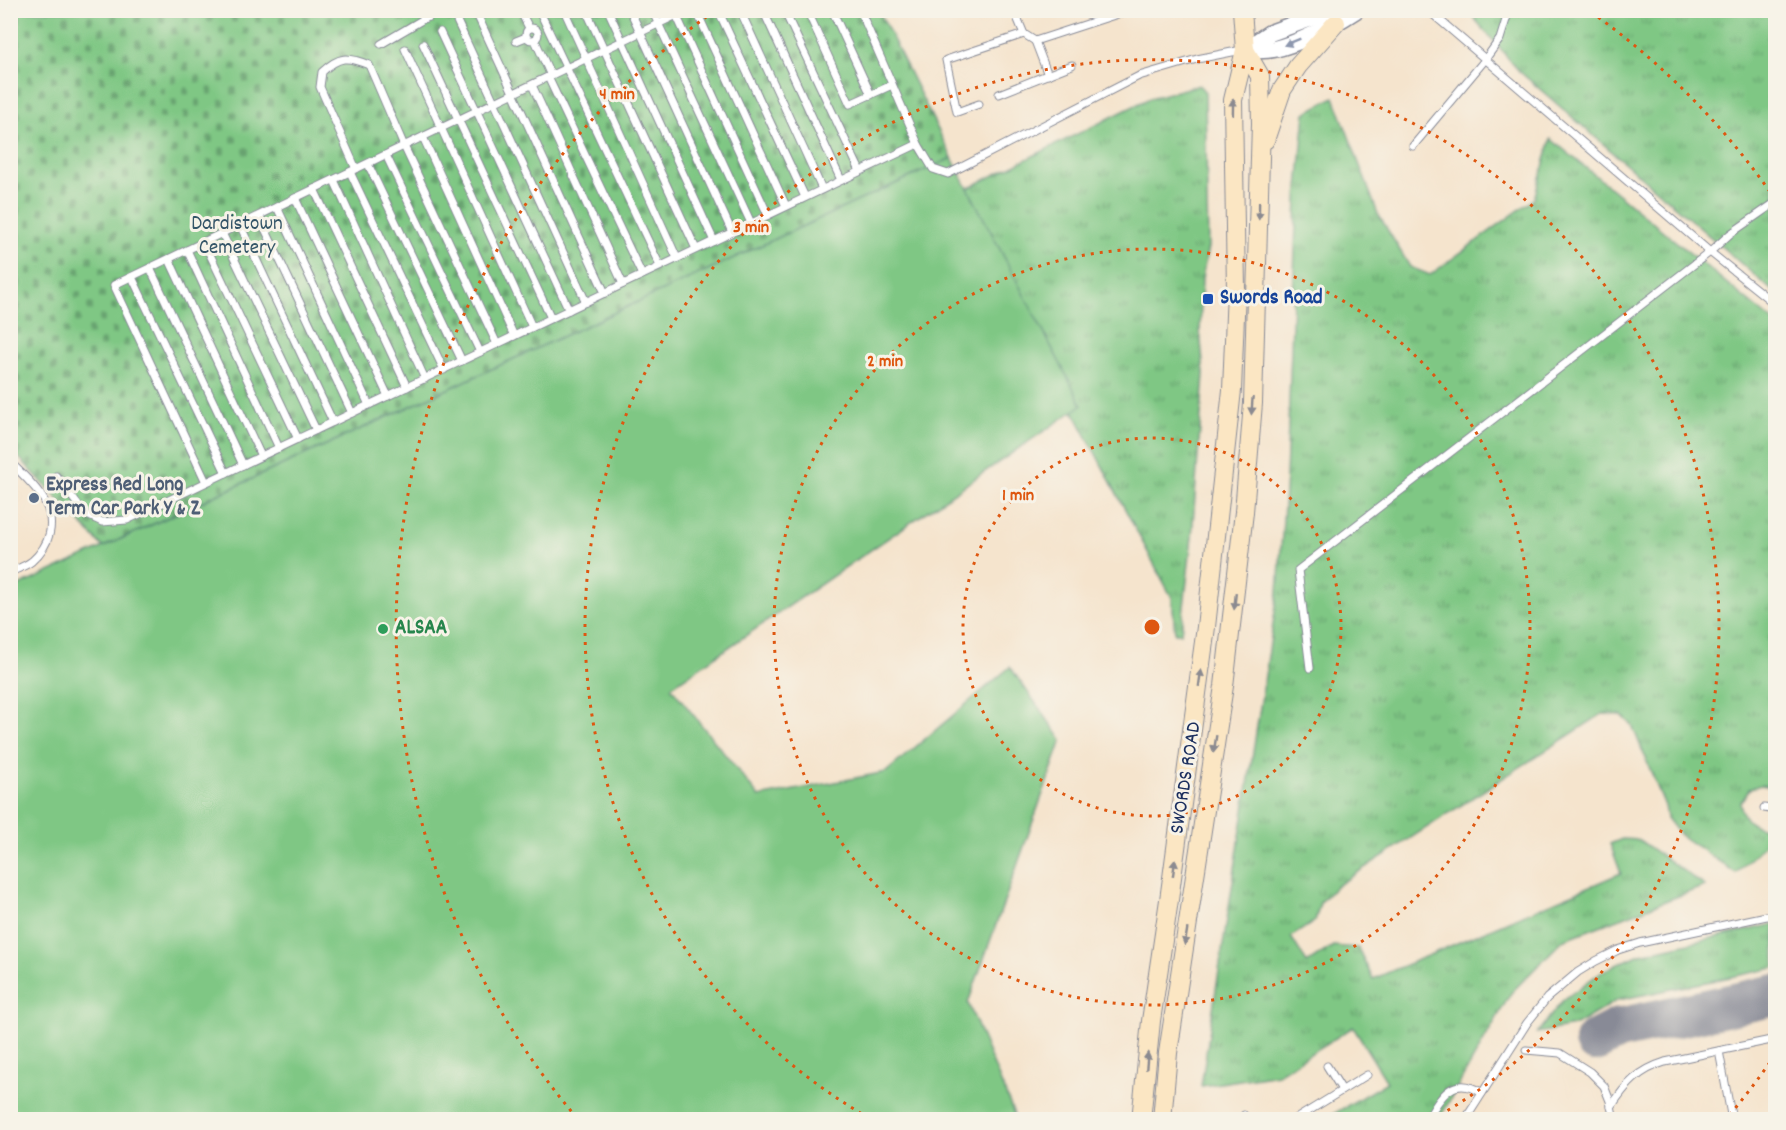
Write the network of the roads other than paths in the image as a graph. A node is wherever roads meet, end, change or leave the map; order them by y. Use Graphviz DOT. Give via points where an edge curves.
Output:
graph roads {
  1 [pos="422,10"];
  2 [pos="439,10"];
  3 [pos="475,10"];
  4 [pos="520,10"];
  5 [pos="539,10"];
  6 [pos="564,10"];
  7 [pos="586,10"];
  8 [pos="608,10"];
  9 [pos="630,10"];
  10 [pos="652,10"];
  11 [pos="687,10"];
  12 [pos="696,10"];
  13 [pos="718,10"];
  14 [pos="740,10"];
  15 [pos="763,10"];
  16 [pos="784,10"];
  17 [pos="807,10"];
  18 [pos="832,10"];
  19 [pos="860,10"];
  20 [pos="1014,10"];
  21 [pos="1130,10"];
  22 [pos="1242,10"];
  23 [pos="1356,10"];
  24 [pos="1428,10"];
  25 [pos="1509,10"];
  26 [pos="675,13"];
  27 [pos="429,17"];
  28 [pos="1335,17"];
  29 [pos="457,21"];
  30 [pos="658,24"];
  31 [pos="546,26"];
  32 [pos="533,29"];
  33 [pos="440,32"];
  34 [pos="640,33"];
  35 [pos="1024,34"];
  36 [pos="526,37"];
  37 [pos="535,40"];
  38 [pos="516,41"];
  39 [pos="1035,41"];
  40 [pos="622,42"];
  41 [pos="381,44"];
  42 [pos="423,44"];
  43 [pos="405,49"];
  44 [pos="1245,50"];
  45 [pos="603,51"];
  46 [pos="585,59"];
  47 [pos="1484,61"];
  48 [pos="1072,64"];
  49 [pos="567,68"];
  50 [pos="1048,75"];
  51 [pos="550,76"];
  52 [pos="532,85"];
  53 [pos="892,85"];
  54 [pos="514,94"];
  55 [pos="999,94"];
  56 [pos="871,95"];
  57 [pos="495,103"];
  58 [pos="979,104"];
  59 [pos="477,111"];
  60 [pos="459,120"];
  61 [pos="441,128"];
  62 [pos="423,137"];
  63 [pos="918,144"];
  64 [pos="404,146"];
  65 [pos="1413,146"];
  66 [pos="1260,153"];
  67 [pos="386,155"];
  68 [pos="368,164"];
  69 [pos="353,171"];
  70 [pos="860,171"];
  71 [pos="333,180"];
  72 [pos="841,180"];
  73 [pos="314,189"];
  74 [pos="822,189"];
  75 [pos="805,197"];
  76 [pos="295,198"];
  77 [pos="1776,202"];
  78 [pos="786,206"];
  79 [pos="277,207"];
  80 [pos="768,215"];
  81 [pos="259,216"];
  82 [pos="751,223"];
  83 [pos="240,225"];
  84 [pos="732,232"];
  85 [pos="222,233"];
  86 [pos="714,241"];
  87 [pos="204,242"];
  88 [pos="696,249"];
  89 [pos="187,250"];
  90 [pos="1710,252"];
  91 [pos="677,258"];
  92 [pos="169,259"];
  93 [pos="660,266"];
  94 [pos="150,268"];
  95 [pos="642,275"];
  96 [pos="132,277"];
  97 [pos="623,284"];
  98 [pos="605,293"];
  99 [pos="586,302"];
  100 [pos="1776,305"];
  101 [pos="569,310"];
  102 [pos="551,318"];
  103 [pos="532,327"];
  104 [pos="514,336"];
  105 [pos="497,344"];
  106 [pos="480,352"];
  107 [pos="462,361"];
  108 [pos="444,370"];
  109 [pos="424,379"];
  110 [pos="407,387"];
  111 [pos="388,396"];
  112 [pos="369,405"];
  113 [pos="352,413"];
  114 [pos="333,422"];
  115 [pos="316,430"];
  116 [pos="298,439"];
  117 [pos="279,448"];
  118 [pos="261,456"];
  119 [pos="10,462"];
  120 [pos="243,465"];
  121 [pos="226,473"];
  122 [pos="56,476"];
  123 [pos="206,483"];
  124 [pos="10,572"];
  125 [pos="1310,668"];
  126 [pos="1764,808"];
  127 [pos="1776,810"];
  128 [pos="1776,914"];
  129 [pos="1776,1039"];
  130 [pos="1526,1050"];
  131 [pos="1719,1051"];
  132 [pos="1327,1066"];
  133 [pos="1367,1075"];
  134 [pos="1342,1090"];
  135 [pos="1482,1093"];
  136 [pos="1611,1107"];
  137 [pos="1141,1119"];
  138 [pos="1162,1119"];
  139 [pos="1294,1119"];
  140 [pos="1427,1119"];
  141 [pos="1465,1119"];
  142 [pos="1614,1119"];
  143 [pos="1732,1119"];
  1 -- 27 [label="lane"];
  2 -- 27 [label="lane"];
  3 -- 54 [label="lane"];
  4 -- 32 [label="lane"];
  5 -- 31 [label="lane"];
  6 -- 46 [label="lane"];
  7 -- 45 [label="lane"];
  8 -- 40 [label="lane"];
  9 -- 34 [label="lane"];
  10 -- 30 [label="lane"];
  11 -- 26 [label="lane"];
  12 -- 78 [label="lane"];
  13 -- 75 [label="lane"];
  14 -- 74 [label="lane"];
  15 -- 72 [label="lane"];
  16 -- 70 [label="lane"];
  17 -- 56 [label="lane" via="850,104"];
  18 -- 56 [label="lane"];
  19 -- 53 [label="lane"];
  20 -- 35 [label="lane"];
  21 -- 39 [label="lane"];
  22 -- 44 [label="main road, SWORDS ROAD"];
  23 -- 28 [label="street"];
  24 -- 47 [label="lane"];
  25 -- 47 [label="lane" via="1500,39"];
  26 -- 30 [label="lane"];
  26 -- 80 [label="lane"];
  27 -- 41 [label="lane"];
  28 -- 44 [label="street" via="1272,49"];
  28 -- 66 [label="main road" via="1282,90"];
  29 -- 57 [label="lane"];
  30 -- 34 [label="lane"];
  30 -- 82 [label="lane"];
  31 -- 32 [label="lane"];
  31 -- 49 [label="lane"];
  32 -- 36 [label="lane" via="526,30"];
  32 -- 37 [label="lane" via="538,34"];
  33 -- 59 [label="lane"];
  34 -- 40 [label="lane"];
  34 -- 84 [label="lane"];
  35 -- 39 [label="lane"];
  35 -- 58 [label="lane" via="946,60 957,112"];
  36 -- 37 [label="lane"];
  36 -- 38 [label="lane"];
  37 -- 51 [label="lane"];
  39 -- 50 [label="lane"];
  40 -- 45 [label="lane"];
  40 -- 86 [label="lane"];
  42 -- 60 [label="lane"];
  43 -- 61 [label="lane"];
  44 -- 63 [label="lane" via="1139,76 948,174 933,169"];
  44 -- 66 [label="main road, SWORDS ROAD" via="1260,76"];
  137 -- 44 [label="main road, SWORDS ROAD, one-way" via="1206,627 1232,390 1236,290 1233,100"];
  45 -- 46 [label="lane"];
  45 -- 88 [label="lane"];
  46 -- 49 [label="lane"];
  46 -- 91 [label="lane"];
  47 -- 65 [label="lane"];
  47 -- 90 [label="lane"];
  48 -- 50 [label="lane"];
  49 -- 51 [label="lane"];
  49 -- 93 [label="lane"];
  50 -- 55 [label="lane"];
  51 -- 52 [label="lane"];
  51 -- 95 [label="lane"];
  52 -- 54 [label="lane"];
  52 -- 97 [label="lane"];
  53 -- 56 [label="lane"];
  53 -- 63 [label="lane"];
  54 -- 57 [label="lane"];
  54 -- 98 [label="lane"];
  57 -- 59 [label="lane"];
  57 -- 99 [label="lane"];
  59 -- 60 [label="lane"];
  59 -- 101 [label="lane"];
  60 -- 61 [label="lane"];
  60 -- 102 [label="lane"];
  61 -- 62 [label="lane"];
  61 -- 103 [label="lane"];
  62 -- 64 [label="lane"];
  62 -- 104 [label="lane"];
  63 -- 70 [label="lane"];
  64 -- 67 [label="lane"];
  64 -- 69 [label="lane" via="369,65 354,59 336,60 322,72 320,87"];
  64 -- 105 [label="lane"];
  66 -- 138 [label="main road, SWORDS ROAD, one-way" via="1253,403 1244,512 1226,675 1168,1053"];
  67 -- 68 [label="lane"];
  67 -- 106 [label="lane"];
  68 -- 69 [label="lane"];
  68 -- 107 [label="lane"];
  69 -- 71 [label="lane"];
  69 -- 108 [label="lane"];
  70 -- 72 [label="lane"];
  71 -- 73 [label="lane"];
  71 -- 109 [label="lane"];
  72 -- 74 [label="lane"];
  73 -- 76 [label="lane"];
  73 -- 110 [label="lane"];
  74 -- 75 [label="lane"];
  75 -- 78 [label="lane"];
  76 -- 79 [label="lane"];
  76 -- 111 [label="lane"];
  77 -- 90 [label="lane"];
  78 -- 80 [label="lane"];
  79 -- 81 [label="lane"];
  79 -- 112 [label="lane"];
  80 -- 82 [label="lane"];
  81 -- 83 [label="lane"];
  81 -- 113 [label="lane"];
  82 -- 84 [label="lane"];
  83 -- 85 [label="lane"];
  83 -- 114 [label="lane"];
  84 -- 86 [label="lane"];
  85 -- 87 [label="lane"];
  85 -- 115 [label="lane"];
  86 -- 88 [label="lane"];
  87 -- 89 [label="lane"];
  87 -- 116 [label="lane"];
  88 -- 91 [label="lane"];
  89 -- 92 [label="lane"];
  89 -- 117 [label="lane"];
  90 -- 100 [label="lane"];
  90 -- 125 [label="lane" via="1298,570"];
  91 -- 93 [label="lane"];
  92 -- 94 [label="lane"];
  92 -- 118 [label="lane"];
  93 -- 95 [label="lane"];
  94 -- 96 [label="lane"];
  94 -- 120 [label="lane"];
  95 -- 97 [label="lane"];
  96 -- 121 [label="lane"];
  96 -- 123 [label="lane" via="114,285"];
  97 -- 98 [label="lane"];
  98 -- 99 [label="lane"];
  99 -- 101 [label="lane"];
  101 -- 102 [label="lane"];
  102 -- 103 [label="lane"];
  103 -- 104 [label="lane"];
  104 -- 105 [label="lane"];
  105 -- 106 [label="lane"];
  106 -- 107 [label="lane"];
  107 -- 108 [label="lane"];
  108 -- 109 [label="lane"];
  109 -- 110 [label="lane"];
  110 -- 111 [label="lane"];
  111 -- 112 [label="lane"];
  112 -- 113 [label="lane"];
  113 -- 114 [label="lane"];
  114 -- 115 [label="lane"];
  115 -- 116 [label="lane"];
  116 -- 117 [label="lane"];
  117 -- 118 [label="lane"];
  118 -- 120 [label="lane"];
  119 -- 124 [label="lane" via="44,501 52,532 31,562"];
  120 -- 121 [label="lane"];
  121 -- 123 [label="lane"];
  122 -- 123 [label="lane" via="85,514 102,522 127,520"];
  126 -- 127 [label="lane"];
  128 -- 135 [label="lane" via="1640,943 1587,967 1547,998"];
  129 -- 131 [label="lane"];
  130 -- 136 [label="lane" via="1560,1053 1574,1061 1604,1086"];
  131 -- 136 [label="lane" via="1648,1068 1632,1080"];
  131 -- 143 [label="lane"];
  132 -- 134 [label="lane"];
  133 -- 134 [label="lane"];
  134 -- 139 [label="lane"];
  135 -- 140 [label="lane" via="1463,1084 1453,1087"];
  135 -- 141 [label="lane"];
  136 -- 142 [label="lane"];
}
